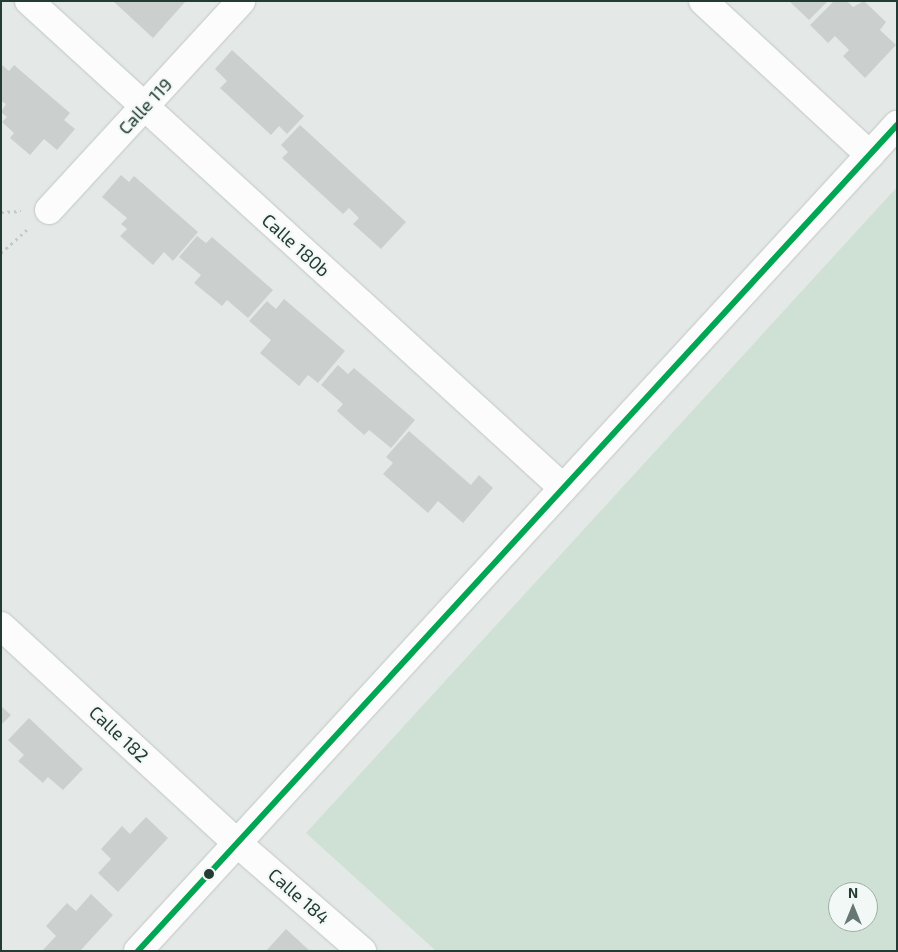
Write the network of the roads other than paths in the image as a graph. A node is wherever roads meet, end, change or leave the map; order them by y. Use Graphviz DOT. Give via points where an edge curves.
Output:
graph roads {
  1 [pos="29,1"];
  2 [pos="241,1"];
  3 [pos="703,1"];
  4 [pos="144,107"];
  5 [pos="897,124"];
  6 [pos="870,154"];
  7 [pos="49,210"];
  8 [pos="563,488"];
  9 [pos="1,626"];
  10 [pos="236,842"];
  11 [pos="138,951"];
  12 [pos="362,951"];
  1 -- 4 [label="street, Calle 180b"];
  2 -- 4 [label="street, Calle 119"];
  3 -- 6 [label="street"];
  4 -- 7 [label="street, Calle 119"];
  4 -- 8 [label="street, Calle 180b"];
  5 -- 6 [label="street"];
  6 -- 8 [label="street"];
  8 -- 10 [label="street"];
  9 -- 10 [label="street, Calle 182"];
  10 -- 11 [label="street"];
  10 -- 12 [label="street, Calle 184"];
}
